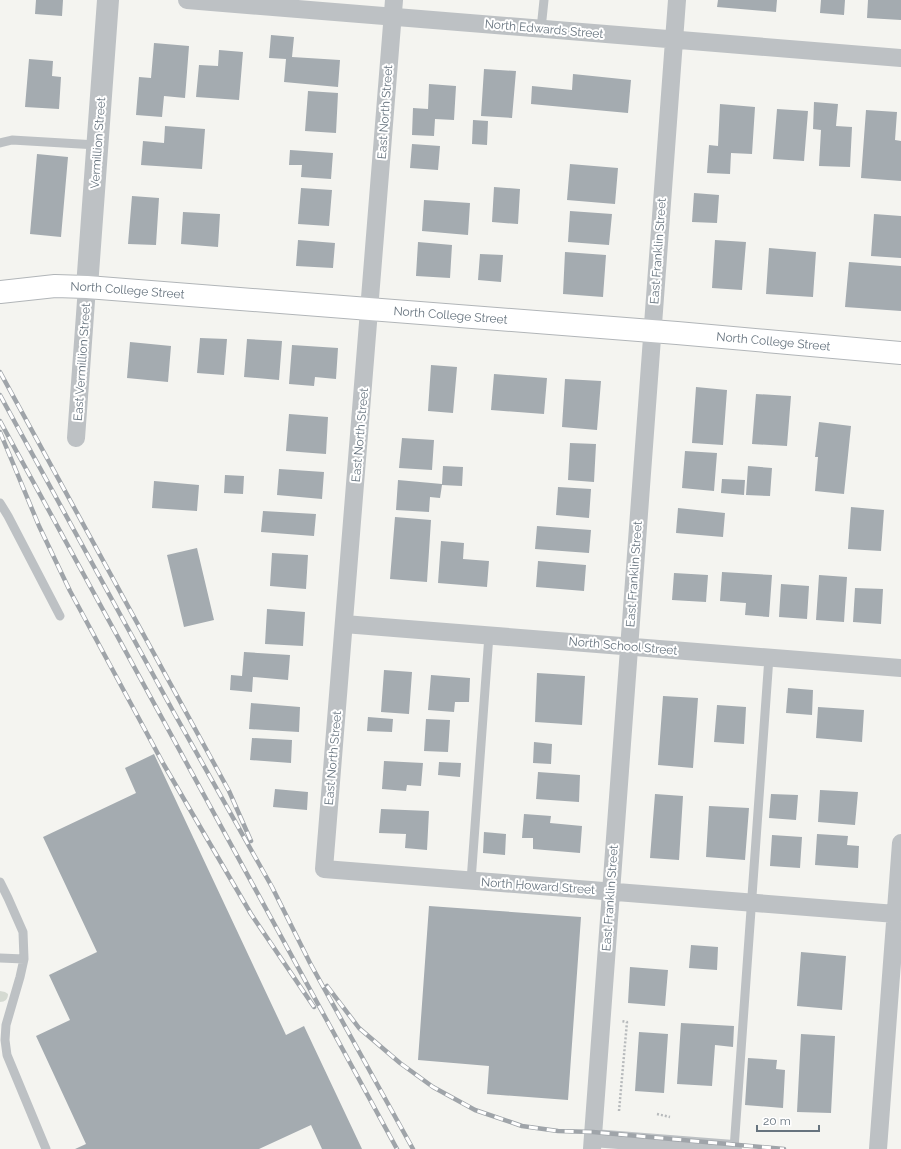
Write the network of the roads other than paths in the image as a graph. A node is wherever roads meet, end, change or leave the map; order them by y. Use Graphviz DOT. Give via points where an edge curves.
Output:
graph roads {
  1 [pos="108,0"];
  2 [pos="187,0"];
  3 [pos="544,0"];
  4 [pos="677,0"];
  5 [pos="393,8"];
  6 [pos="541,29"];
  7 [pos="674,40"];
  8 [pos="901,58"];
  9 [pos="0,143"];
  10 [pos="97,145"];
  11 [pos="87,287"];
  12 [pos="2,290"];
  13 [pos="370,309"];
  14 [pos="652,331"];
  15 [pos="901,353"];
  16 [pos="76,438"];
  17 [pos="0,503"];
  18 [pos="60,616"];
  19 [pos="344,624"];
  20 [pos="489,635"];
  21 [pos="629,646"];
  22 [pos="769,657"];
  23 [pos="901,668"];
  24 [pos="901,843"];
  25 [pos="324,869"];
  26 [pos="471,881"];
  27 [pos="0,882"];
  28 [pos="611,892"];
  29 [pos="752,903"];
  30 [pos="898,915"];
  31 [pos="0,958"];
  32 [pos="24,959"];
  33 [pos="592,1144"];
  34 [pos="46,1149"];
  35 [pos="733,1149"];
  36 [pos="878,1149"];
  1 -- 10 [label="street, Vermillion Street"];
  2 -- 5 [label="street, North Edwards Street"];
  3 -- 6 [label="lane"];
  4 -- 7 [label="street, East Franklin Street"];
  5 -- 6 [label="street, North Edwards Street"];
  5 -- 13 [label="street, East North Street"];
  6 -- 7 [label="street, North Edwards Street"];
  7 -- 8 [label="street, North Edwards Street"];
  7 -- 14 [label="street, East Franklin Street"];
  9 -- 10 [label="lane" via="12,140"];
  10 -- 11 [label="street, Vermillion Street"];
  11 -- 12 [label="main road, North College Street" via="55,286"];
  11 -- 13 [label="main road, North College Street"];
  11 -- 16 [label="street, East Vermillion Street"];
  13 -- 14 [label="main road, North College Street"];
  13 -- 19 [label="street, East North Street"];
  14 -- 15 [label="main road, North College Street"];
  14 -- 21 [label="street, East Franklin Street"];
  17 -- 18 [label="lane"];
  19 -- 20 [label="street, North School Street"];
  19 -- 25 [label="street, East North Street"];
  20 -- 21 [label="street, North School Street"];
  20 -- 26 [label="lane"];
  21 -- 22 [label="street, North School Street"];
  21 -- 28 [label="street, East Franklin Street"];
  22 -- 23 [label="street, North School Street"];
  22 -- 29 [label="lane"];
  24 -- 30 [label="street"];
  25 -- 26 [label="street, North Howard Street"];
  26 -- 28 [label="street, North Howard Street"];
  27 -- 32 [label="lane" via="23,932"];
  28 -- 29 [label="street, North Howard Street"];
  28 -- 33 [label="street, East Franklin Street"];
  29 -- 30 [label="street, North Howard Street"];
  29 -- 35 [label="lane"];
  30 -- 36 [label="street"];
  31 -- 32 [label="lane"];
  32 -- 34 [label="lane" via="6,1025 5,1040 7,1055"];
  33 -- 35 [label="street"];
}
